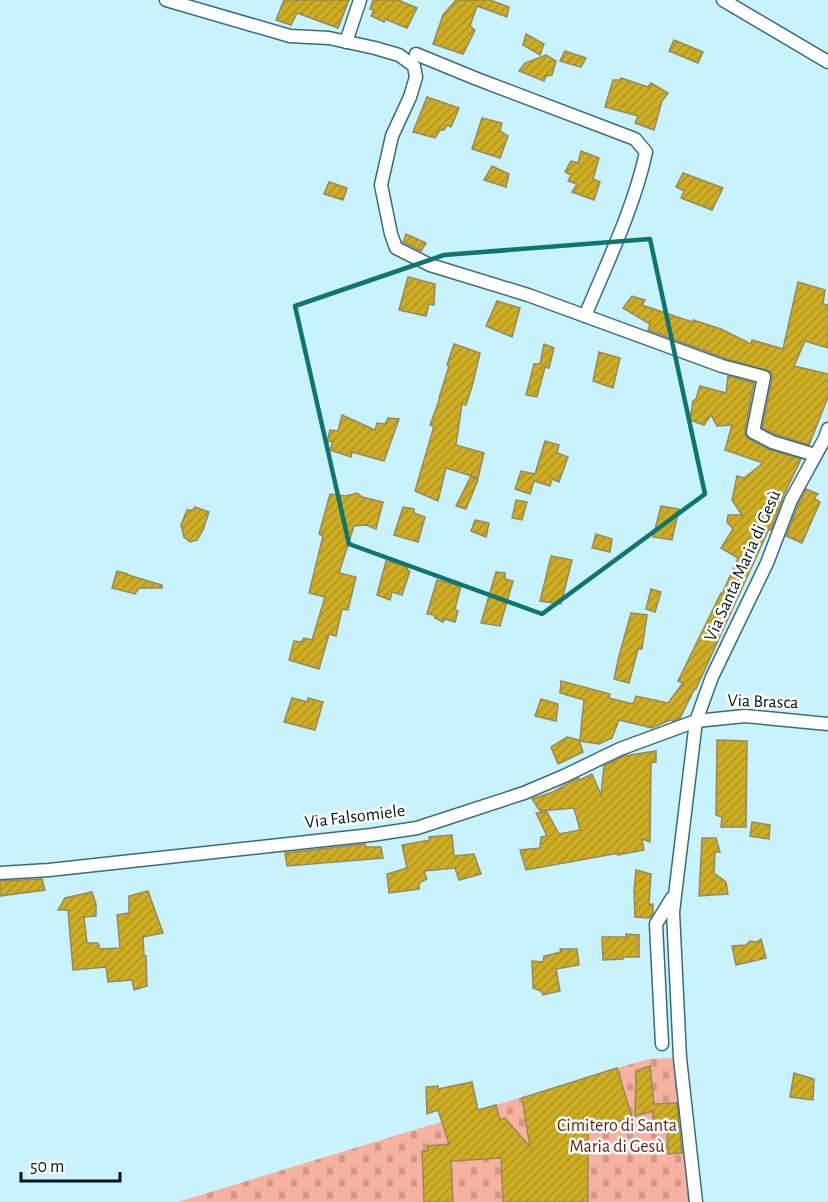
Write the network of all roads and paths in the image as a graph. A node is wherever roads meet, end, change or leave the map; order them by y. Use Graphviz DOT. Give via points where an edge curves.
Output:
graph roads {
  1 [pos="166,0"];
  2 [pos="360,0"];
  3 [pos="723,0"];
  4 [pos="346,42"];
  5 [pos="416,54"];
  6 [pos="828,62"];
  7 [pos="585,316"];
  8 [pos="828,429"];
  9 [pos="815,455"];
  10 [pos="696,721"];
  11 [pos="828,724"];
  12 [pos="0,873"];
  13 [pos="675,895"];
  14 [pos="662,1044"];
  15 [pos="696,1202"];
  1 -- 4 [label="street" via="290,36"];
  2 -- 4 [label="street"];
  3 -- 6 [label="street"];
  4 -- 7 [label="street" via="399,55 414,66 416,77 392,136 381,185 396,248 430,265"];
  5 -- 7 [label="street" via="635,139 646,152 625,219"];
  7 -- 9 [label="street" via="722,366 764,377 753,432"];
  8 -- 9 [label="street, Via Santa Maria di Gesù"];
  9 -- 10 [label="street, Via Santa Maria di Gesù" via="791,500"];
  10 -- 11 [label="street, Via Brasca" via="745,716"];
  10 -- 12 [label="street, Via Falsomiele" via="620,749 524,793 417,828"];
  10 -- 13 [label="street, Via Santa Maria di Gesù"];
  13 -- 14 [label="street" via="656,924"];
  13 -- 15 [label="street, Via Santa Maria di Gesù" via="680,1058"];
}
